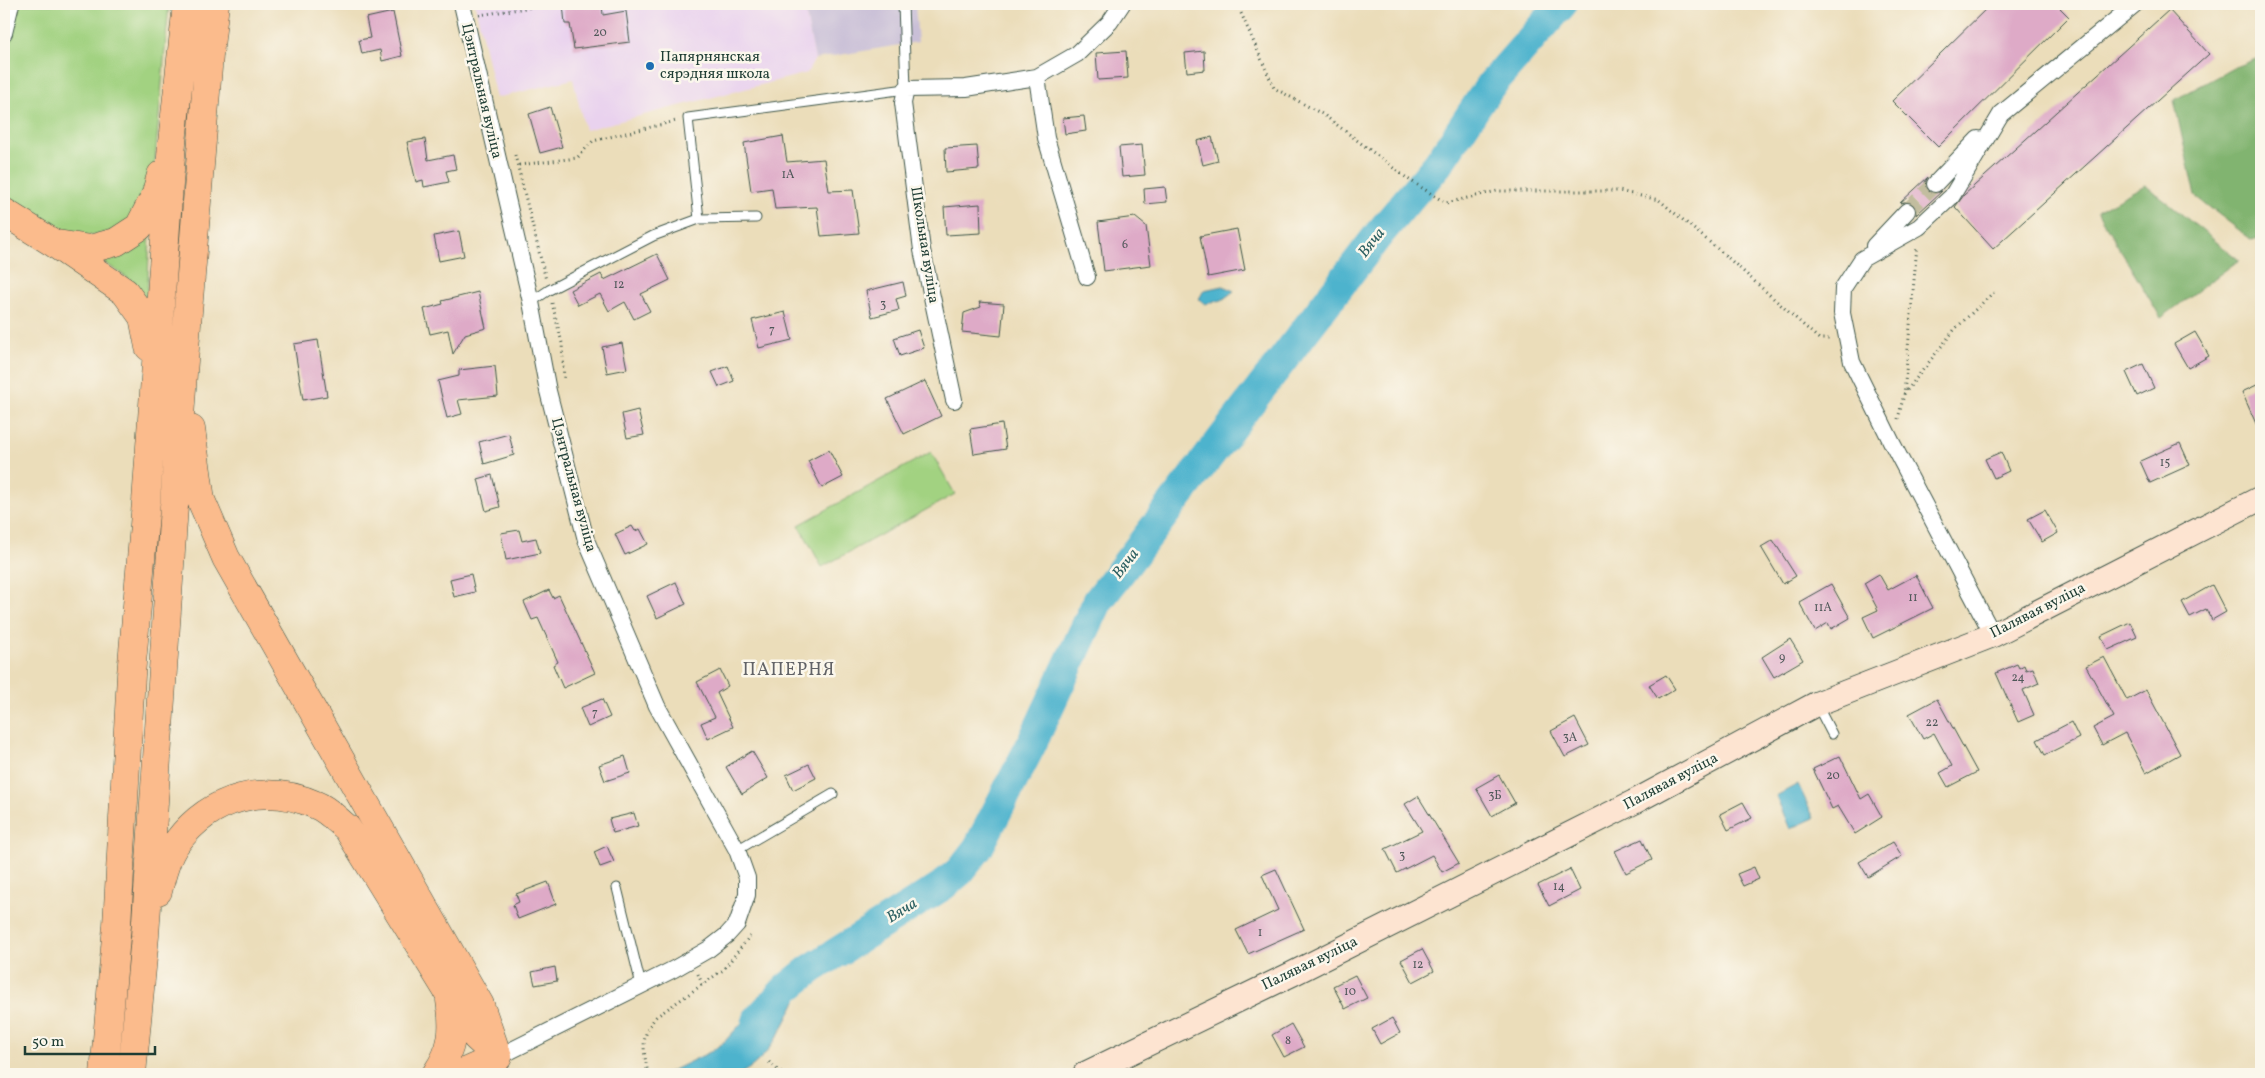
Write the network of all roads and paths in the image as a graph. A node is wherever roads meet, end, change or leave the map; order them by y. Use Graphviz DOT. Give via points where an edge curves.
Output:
graph roads {
  1 [pos="11,4"];
  2 [pos="187,4"];
  3 [pos="215,4"];
  4 [pos="554,4"];
  5 [pos="903,4"];
  6 [pos="1122,4"];
  7 [pos="1237,4"];
  8 [pos="2135,4"];
  9 [pos="463,10"];
  10 [pos="4,33"];
  11 [pos="1037,77"];
  12 [pos="906,89"];
  13 [pos="2001,114"];
  14 [pos="688,118"];
  15 [pos="172,142"];
  16 [pos="519,165"];
  17 [pos="1935,184"];
  18 [pos="1908,211"];
  19 [pos="4,212"];
  20 [pos="756,218"];
  21 [pos="698,219"];
  22 [pos="1919,227"];
  23 [pos="55,244"];
  24 [pos="1862,259"];
  25 [pos="1088,277"];
  26 [pos="549,290"];
  27 [pos="1995,291"];
  28 [pos="530,302"];
  29 [pos="1848,339"];
  30 [pos="183,373"];
  31 [pos="564,383"];
  32 [pos="153,391"];
  33 [pos="1904,394"];
  34 [pos="954,400"];
  35 [pos="1892,443"];
  36 [pos="2261,498"];
  37 [pos="1992,635"];
  38 [pos="1816,704"];
  39 [pos="1832,734"];
  40 [pos="833,794"];
  41 [pos="738,850"];
  42 [pos="616,888"];
  43 [pos="146,936"];
  44 [pos="641,985"];
  45 [pos="449,994"];
  46 [pos="498,1056"];
  47 [pos="644,1056"];
  48 [pos="769,1062"];
  49 [pos="104,1074"];
  50 [pos="132,1074"];
  51 [pos="436,1074"];
  52 [pos="460,1074"];
  53 [pos="648,1074"];
  54 [pos="782,1074"];
  55 [pos="1085,1074"];
  1 -- 10 [label="street"];
  2 -- 15 [label="highway"];
  3 -- 30 [label="highway"];
  4 -- 9 [label="path"];
  5 -- 12 [label="lane"];
  6 -- 11 [label="street" via="1110,22 1077,54"];
  7 -- 29 [label="path" via="1274,88 1324,114 1408,179 1446,203 1497,191 1619,190 1659,200 1820,339"];
  8 -- 13 [label="street"];
  9 -- 28 [label="street, Цэнтральная вуліца"];
  11 -- 12 [label="street" via="966,88"];
  11 -- 25 [label="street" via="1046,138"];
  12 -- 14 [label="lane"];
  12 -- 34 [label="street, Школьная вуліца" via="903,103 922,250"];
  13 -- 17 [label="street"];
  13 -- 22 [label="street" via="1952,196"];
  14 -- 16 [label="path" via="593,141 576,158"];
  14 -- 21 [label="lane"];
  15 -- 23 [label="highway" via="155,196 139,227 116,242 90,249"];
  15 -- 32 [label="highway"];
  18 -- 24 [label="street"];
  19 -- 23 [label="highway"];
  20 -- 21 [label="lane"];
  21 -- 26 [label="lane" via="653,236"];
  22 -- 24 [label="street"];
  22 -- 33 [label="path"];
  23 -- 32 [label="highway" via="125,292 143,317"];
  24 -- 29 [label="street" via="1843,288 1842,313"];
  26 -- 28 [label="lane"];
  26 -- 31 [label="path" via="562,343"];
  27 -- 33 [label="path" via="1955,329"];
  28 -- 41 [label="street, Цэнтральная вуліца" via="548,391 589,549 657,706"];
  29 -- 35 [label="street" via="1852,362"];
  30 -- 43 [label="highway"];
  30 -- 46 [label="highway" via="201,500 226,558 480,1005"];
  32 -- 49 [label="highway"];
  33 -- 35 [label="path"];
  35 -- 37 [label="street"];
  36 -- 37 [label="main road, Палявая вуліца"];
  37 -- 38 [label="main road, Палявая вуліца"];
  38 -- 39 [label="lane"];
  38 -- 55 [label="main road, Палявая вуліца" via="1634,802"];
  40 -- 41 [label="lane"];
  41 -- 44 [label="street, Цэнтральная вуліца" via="747,878 747,895 737,924 692,960"];
  42 -- 44 [label="lane"];
  43 -- 45 [label="highway" via="163,874 176,843 202,815 234,798 285,795 318,805 346,828"];
  43 -- 50 [label="highway"];
  44 -- 46 [label="street"];
  45 -- 46 [label="highway" via="476,1037"];
  45 -- 51 [label="highway" via="454,1016 453,1033"];
  46 -- 52 [label="highway"];
  47 -- 53 [label="path"];
  48 -- 54 [label="path"];
}
